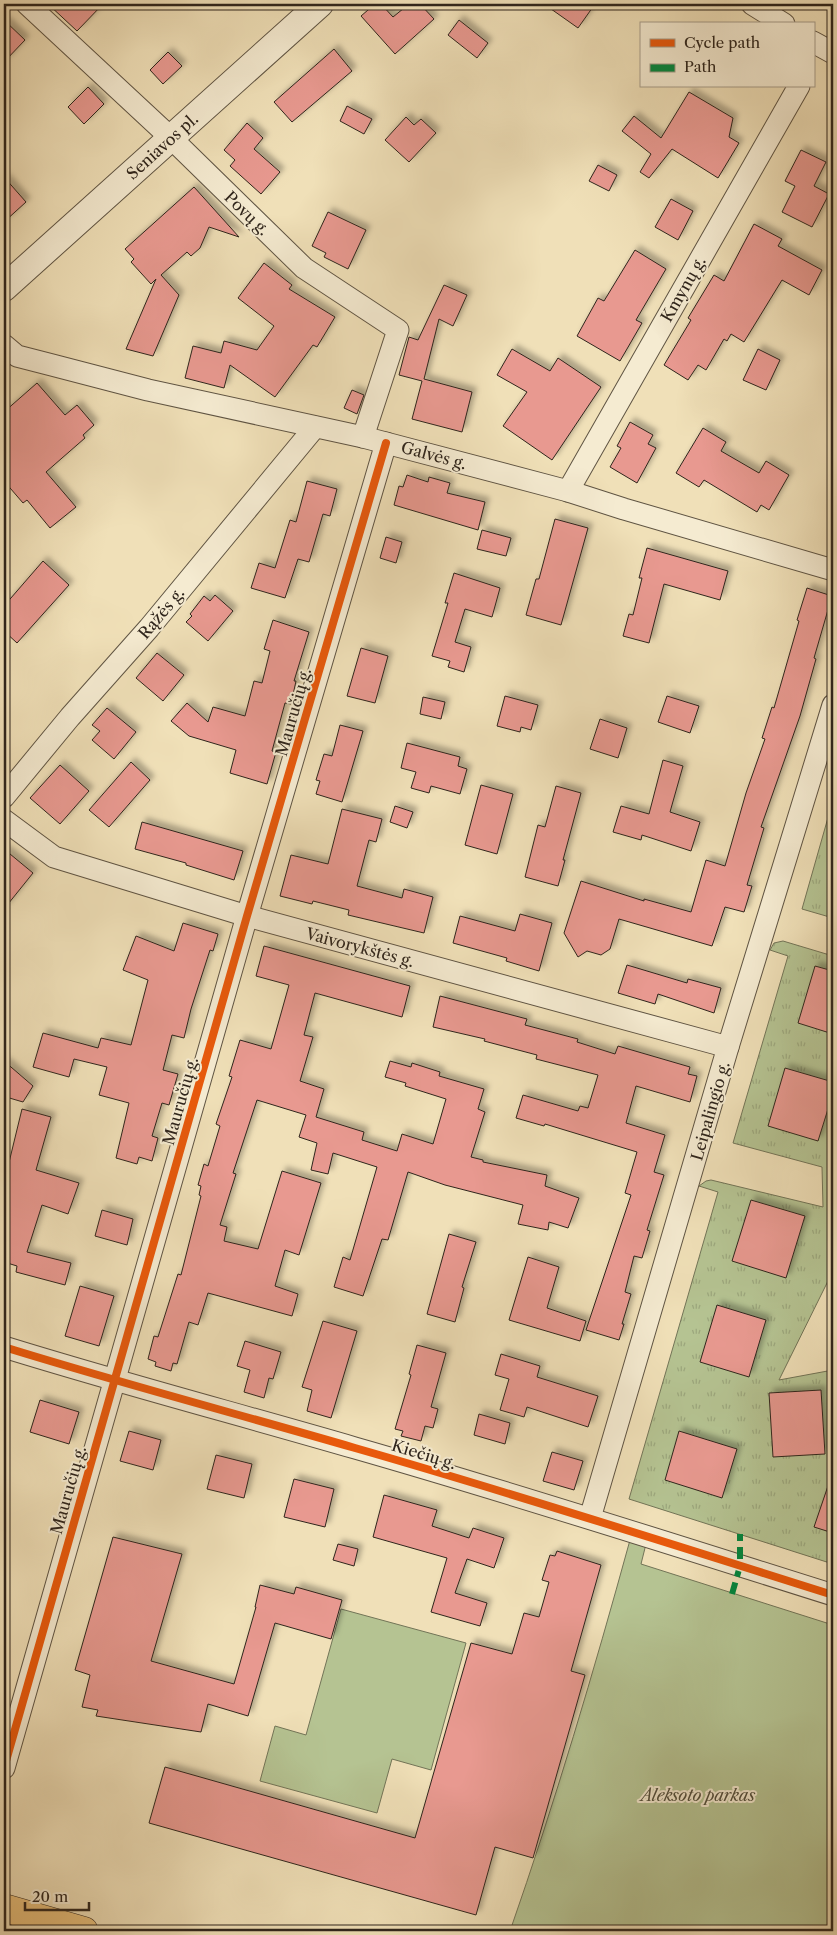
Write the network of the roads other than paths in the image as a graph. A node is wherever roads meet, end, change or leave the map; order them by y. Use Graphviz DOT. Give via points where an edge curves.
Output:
graph roads {
  1 [pos="27,4"];
  2 [pos="320,4"];
  3 [pos="752,4"];
  4 [pos="781,22"];
  5 [pos="798,88"];
  6 [pos="171,138"];
  7 [pos="5,284"];
  8 [pos="4,345"];
  9 [pos="315,427"];
  10 [pos="363,437"];
  11 [pos="386,443"];
  12 [pos="568,491"];
  13 [pos="833,570"];
  14 [pos="833,705"];
  15 [pos="4,797"];
  16 [pos="4,820"];
  17 [pos="247,916"];
  18 [pos="728,1047"];
  19 [pos="4,1347"];
  20 [pos="114,1381"];
  21 [pos="590,1518"];
  22 [pos="833,1596"];
  23 [pos="4,1768"];
  24 [pos="4,1908"];
  25 [pos="84,1931"];
  1 -- 6 [label="street, Povų g."];
  2 -- 6 [label="street, Seniavos pl."];
  3 -- 4 [label="street"];
  5 -- 12 [label="street, Kmynų g."];
  6 -- 7 [label="street, Seniavos pl."];
  6 -- 10 [label="street, Povų g." via="304,268 398,330"];
  8 -- 9 [label="street, Galvės g." via="17,356 148,390"];
  9 -- 10 [label="street, Galvės g."];
  9 -- 15 [label="street, Rąžės g."];
  10 -- 11 [label="street, Galvės g."];
  11 -- 12 [label="street, Galvės g."];
  11 -- 17 [label="street, Mauručių g."];
  12 -- 13 [label="street, Galvės g."];
  14 -- 18 [label="street, Leipalingio g."];
  16 -- 17 [label="street, Vaivorykštės g." via="54,857"];
  17 -- 18 [label="street, Vaivorykštės g."];
  17 -- 20 [label="street, Mauručių g."];
  18 -- 21 [label="street, Leipalingio g."];
  19 -- 20 [label="street, Kiečių g."];
  20 -- 21 [label="street, Kiečių g." via="356,1448"];
  20 -- 23 [label="street, Mauručių g."];
  21 -- 22 [label="street, Kiečių g."];
  24 -- 25 [label="main road"];
}
